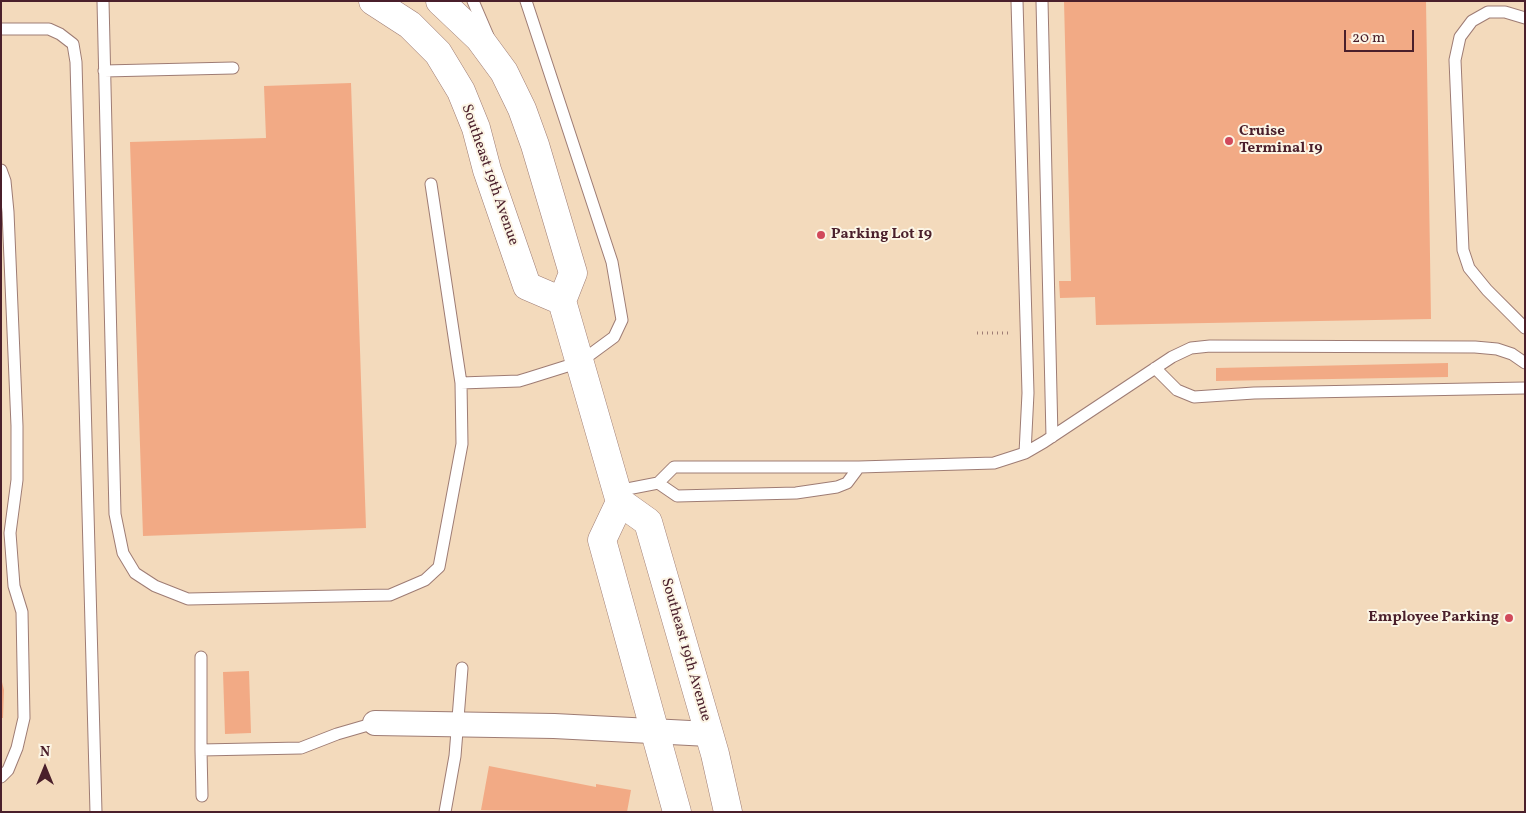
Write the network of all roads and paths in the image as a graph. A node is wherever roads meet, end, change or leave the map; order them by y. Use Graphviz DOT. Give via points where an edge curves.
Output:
graph roads {
  1 [pos="102,1"];
  2 [pos="373,1"];
  3 [pos="440,1"];
  4 [pos="473,1"];
  5 [pos="526,1"];
  6 [pos="1017,1"];
  7 [pos="1042,1"];
  8 [pos="1500,7"];
  9 [pos="1525,18"];
  10 [pos="1,28"];
  11 [pos="233,68"];
  12 [pos="104,71"];
  13 [pos="504,72"];
  14 [pos="1,170"];
  15 [pos="431,184"];
  16 [pos="562,301"];
  17 [pos="1525,328"];
  18 [pos="977,333"];
  19 [pos="1012,333"];
  20 [pos="580,362"];
  21 [pos="1525,363"];
  22 [pos="1155,368"];
  23 [pos="461,383"];
  24 [pos="1525,388"];
  25 [pos="1052,436"];
  26 [pos="1025,453"];
  27 [pos="859,467"];
  28 [pos="658,483"];
  29 [pos="618,496"];
  30 [pos="201,657"];
  31 [pos="462,668"];
  32 [pos="375,724"];
  33 [pos="458,725"];
  34 [pos="654,732"];
  35 [pos="709,734"];
  36 [pos="201,750"];
  37 [pos="1,776"];
  38 [pos="202,796"];
  39 [pos="96,812"];
  40 [pos="445,812"];
  41 [pos="677,812"];
  42 [pos="728,812"];
  1 -- 12 [label="lane"];
  2 -- 16 [label="street, Southeast 19th Avenue" via="410,25 438,53 476,128 527,286"];
  3 -- 13 [label="street" via="479,38"];
  4 -- 13 [label="lane"];
  5 -- 20 [label="lane" via="612,262 622,320 614,337"];
  6 -- 26 [label="lane" via="1028,394"];
  7 -- 25 [label="lane"];
  8 -- 9 [label="lane"];
  8 -- 17 [label="lane" via="1472,21 1460,37 1455,60 1463,250 1470,268 1487,290"];
  10 -- 39 [label="lane" via="49,29 73,44 76,62"];
  11 -- 12 [label="lane"];
  12 -- 23 [label="lane" via="115,514 123,553 135,572 156,586 188,599 390,595 425,580 439,567 462,444"];
  13 -- 16 [label="street" via="535,145 573,273"];
  14 -- 37 [label="lane" via="6,181 8,212 17,426 17,480 10,534 14,586 22,612 24,718 18,748 8,770"];
  15 -- 23 [label="lane"];
  16 -- 20 [label="street"];
  18 -- 19 [label="path"];
  20 -- 23 [label="lane" via="520,381"];
  20 -- 29 [label="street"];
  21 -- 22 [label="lane" via="1497,349 1476,347 1210,346 1191,348"];
  22 -- 24 [label="lane" via="1177,390 1194,397"];
  22 -- 25 [label="lane"];
  25 -- 26 [label="lane"];
  26 -- 27 [label="lane" via="994,464"];
  27 -- 28 [label="lane" via="674,467"];
  27 -- 28 [label="lane" via="847,483 796,493 676,496"];
  28 -- 29 [label="lane"];
  29 -- 34 [label="street" via="602,540"];
  29 -- 35 [label="street, Southeast 19th Avenue" via="648,522"];
  30 -- 36 [label="lane"];
  31 -- 33 [label="lane"];
  32 -- 33 [label="street"];
  32 -- 36 [label="lane" via="301,748"];
  33 -- 34 [label="street"];
  33 -- 40 [label="lane"];
  34 -- 35 [label="street"];
  34 -- 41 [label="street"];
  35 -- 42 [label="street, Southeast 19th Avenue"];
  36 -- 38 [label="lane"];
}
